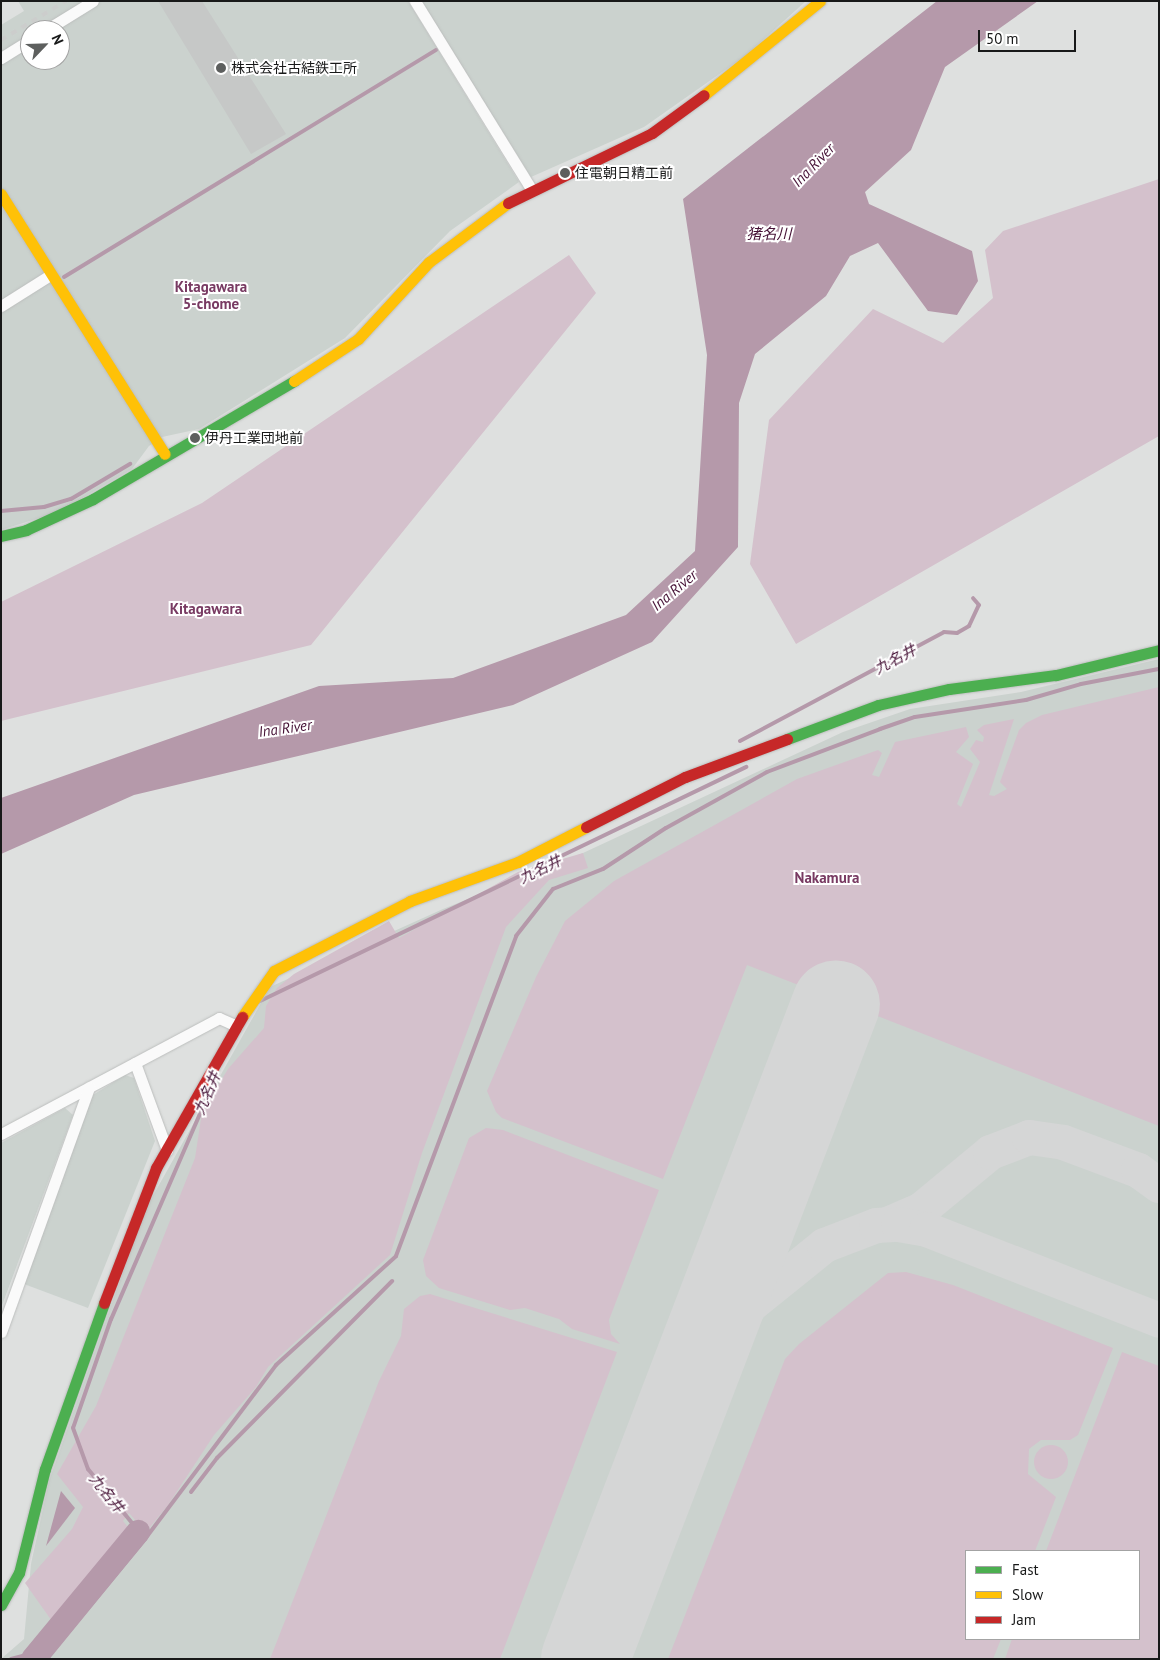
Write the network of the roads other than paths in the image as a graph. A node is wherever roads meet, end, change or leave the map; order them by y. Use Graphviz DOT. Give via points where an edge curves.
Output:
graph roads {
  1 [pos="92,1"];
  2 [pos="416,1"];
  3 [pos="820,1"];
  4 [pos="62,20"];
  5 [pos="20,46"];
  6 [pos="1,58"];
  7 [pos="531,189"];
  8 [pos="1,194"];
  9 [pos="50,275"];
  10 [pos="1,306"];
  11 [pos="165,454"];
  12 [pos="1,536"];
  13 [pos="1159,650"];
  14 [pos="237,1026"];
  15 [pos="135,1063"];
  16 [pos="89,1087"];
  17 [pos="1,1134"];
  18 [pos="167,1150"];
  19 [pos="1,1332"];
  20 [pos="1,1605"];
  1 -- 4 [label="street"];
  2 -- 7 [label="street"];
  3 -- 7 [label="street" via="742,68 652,133"];
  5 -- 6 [label="street"];
  7 -- 11 [label="street" via="494,211 429,262 358,339 332,358"];
  8 -- 9 [label="street"];
  9 -- 10 [label="street"];
  9 -- 11 [label="street"];
  11 -- 12 [label="street" via="93,499 26,530"];
  13 -- 14 [label="street" via="1056,676 907,696 685,777 518,862 410,901 274,971 257,991"];
  14 -- 15 [label="street" via="219,1018"];
  14 -- 18 [label="street"];
  15 -- 16 [label="street"];
  15 -- 18 [label="street"];
  16 -- 17 [label="street"];
  16 -- 19 [label="street"];
  18 -- 20 [label="street" via="72,1386 45,1469 19,1573"];
}
